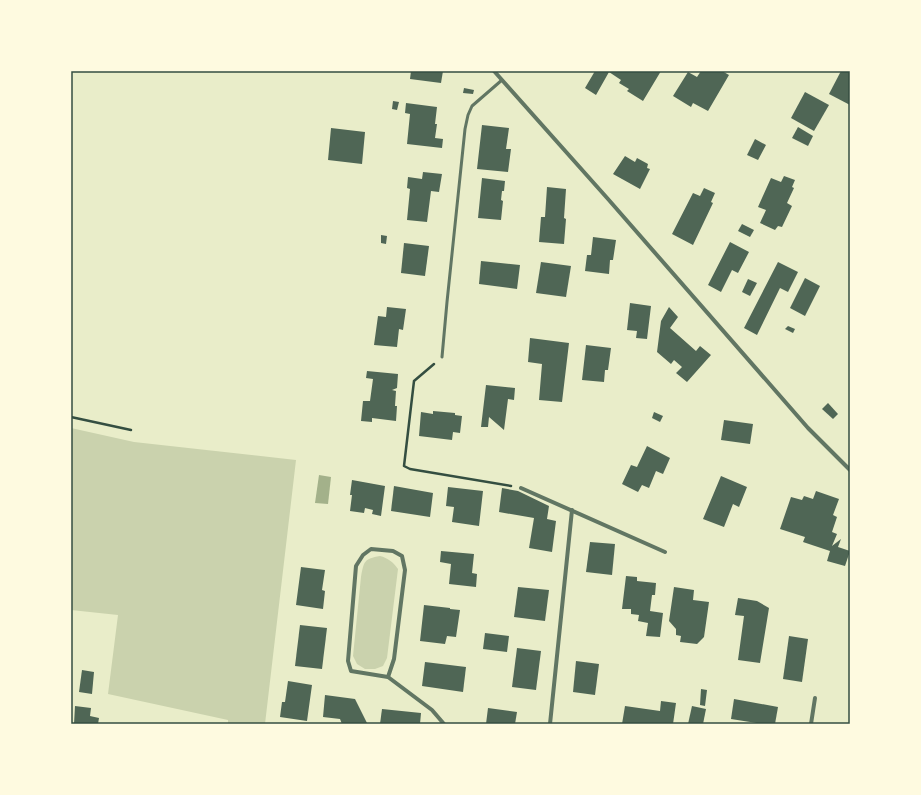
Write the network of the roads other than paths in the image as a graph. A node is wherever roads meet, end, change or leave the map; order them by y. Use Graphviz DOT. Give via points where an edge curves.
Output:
graph roads {
  1 [pos="494,71"];
  2 [pos="502,80"];
  3 [pos="442,357"];
  4 [pos="850,470"];
  5 [pos="521,488"];
  6 [pos="572,510"];
  7 [pos="665,552"];
  8 [pos="388,677"];
  9 [pos="815,698"];
  10 [pos="444,724"];
  11 [pos="550,724"];
  12 [pos="811,724"];
  1 -- 2 [label="street"];
  2 -- 3 [label="lane" via="472,106 468,115"];
  2 -- 4 [label="street" via="808,428"];
  5 -- 6 [label="street"];
  6 -- 7 [label="street"];
  6 -- 11 [label="street"];
  8 -- 8 [label="street" via="394,659 405,570 402,556 392,551 371,549 363,555 356,566 348,661 351,671"];
  8 -- 10 [label="street" via="432,710"];
  9 -- 12 [label="street"];
}
